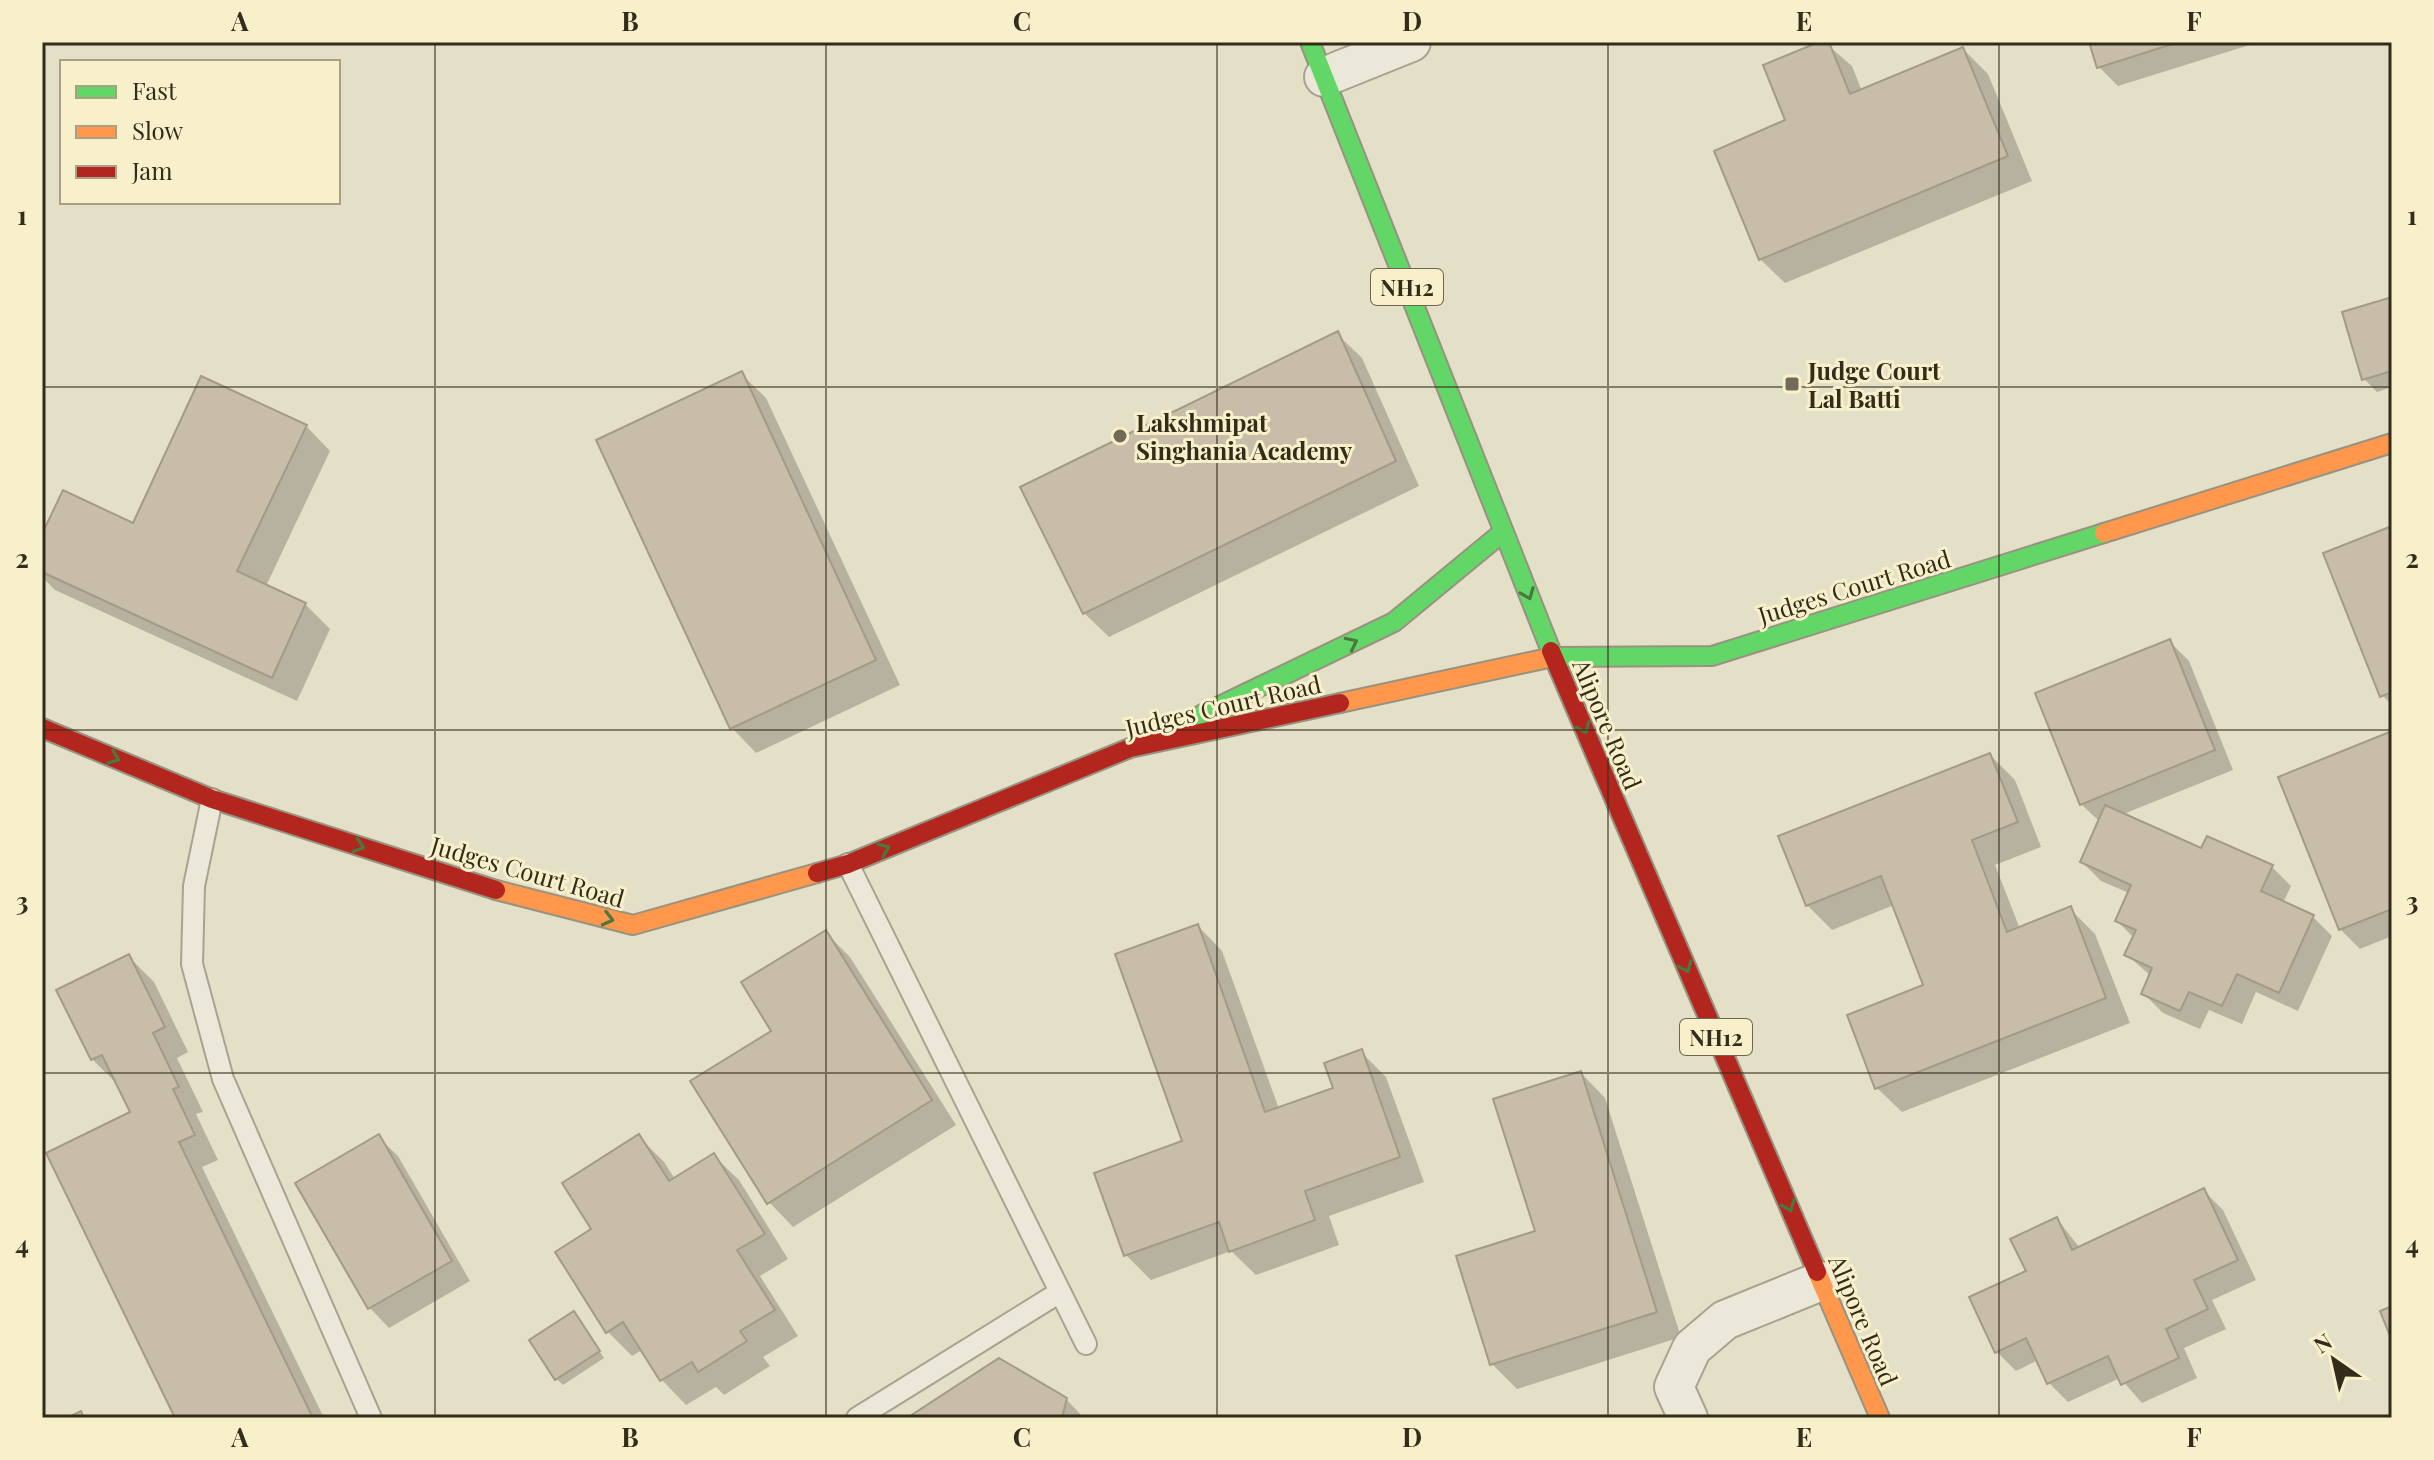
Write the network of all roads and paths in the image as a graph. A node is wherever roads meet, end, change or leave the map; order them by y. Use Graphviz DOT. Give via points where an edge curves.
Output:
graph roads {
  1 [pos="1411,42"];
  2 [pos="1317,59"];
  3 [pos="2392,443"];
  4 [pos="1503,532"];
  5 [pos="1553,657"];
  6 [pos="42,728"];
  7 [pos="1130,748"];
  8 [pos="212,799"];
  9 [pos="848,864"];
  10 [pos="1821,1281"];
  11 [pos="1060,1292"];
  12 [pos="1086,1344"];
  13 [pos="371,1418"];
  14 [pos="857,1418"];
  15 [pos="1688,1418"];
  16 [pos="1880,1418"];
  1 -- 2 [label="street"];
  2 -- 4 [label="main road, Alipore Road / NH12"];
  3 -- 5 [label="main road, Judges Court Road" via="1712,656"];
  4 -- 5 [label="main road, Alipore Road / NH12, one-way"];
  7 -- 4 [label="main road, one-way" via="1394,622"];
  5 -- 7 [label="main road, Judges Court Road"];
  5 -- 10 [label="main road, Alipore Road / NH12, one-way"];
  6 -- 8 [label="main road, Judges Court Road, one-way"];
  9 -- 7 [label="main road, Judges Court Road, one-way"];
  8 -- 9 [label="main road, Judges Court Road, one-way" via="521,898 633,925"];
  8 -- 13 [label="lane" via="194,886 192,964 223,1079"];
  9 -- 11 [label="lane"];
  10 -- 15 [label="street" via="1725,1320 1692,1348 1674,1387"];
  10 -- 16 [label="main road, Alipore Road / NH12"];
  11 -- 12 [label="lane"];
  11 -- 14 [label="lane"];
}
